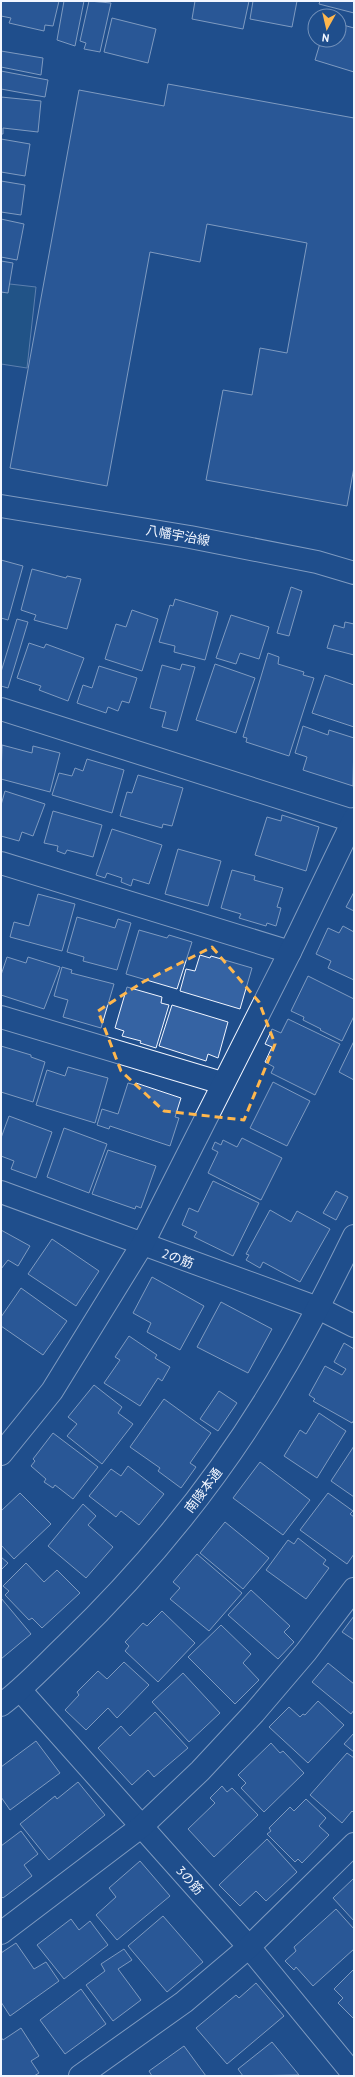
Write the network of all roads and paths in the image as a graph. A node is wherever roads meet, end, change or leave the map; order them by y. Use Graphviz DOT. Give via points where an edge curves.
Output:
graph roads {
  1 [pos="1,506"];
  2 [pos="354,573"];
  3 [pos="1,709"];
  4 [pos="354,820"];
  5 [pos="1,863"];
  6 [pos="290,952"];
  7 [pos="1,1017"];
  8 [pos="222,1083"];
  9 [pos="1,1192"];
  10 [pos="354,1236"];
  11 [pos="142,1245"];
  12 [pos="318,1308"];
  13 [pos="354,1326"];
  14 [pos="1,1454"];
  15 [pos="354,1588"];
  16 [pos="21,1691"];
  17 [pos="1,1705"];
  18 [pos="142,1826"];
  19 [pos="354,1844"];
  20 [pos="1,1933"];
  21 [pos="249,1947"];
  22 [pos="354,2075"];
  23 [pos="80,2076"];
  1 -- 2 [label="street, 八幡宇治線" via="190,536 317,562"];
  3 -- 4 [label="street"];
  4 -- 6 [label="street"];
  5 -- 6 [label="street"];
  6 -- 8 [label="street"];
  7 -- 8 [label="street"];
  8 -- 11 [label="street"];
  9 -- 11 [label="street, 2の筋"];
  10 -- 12 [label="street, 南陵本通"];
  11 -- 12 [label="street, 2の筋"];
  11 -- 14 [label="street" via="52,1391"];
  12 -- 13 [label="street, 2の筋"];
  12 -- 16 [label="street, 南陵本通" via="255,1416 182,1518 95,1617"];
  15 -- 18 [label="street" via="306,1652 254,1713 200,1771"];
  16 -- 17 [label="street, 南陵本通"];
  16 -- 18 [label="street, 3の筋"];
  18 -- 20 [label="street"];
  18 -- 21 [label="street, 3の筋"];
  19 -- 21 [label="street"];
  21 -- 22 [label="street, 3の筋"];
  21 -- 23 [label="street" via="184,2002"];
}
